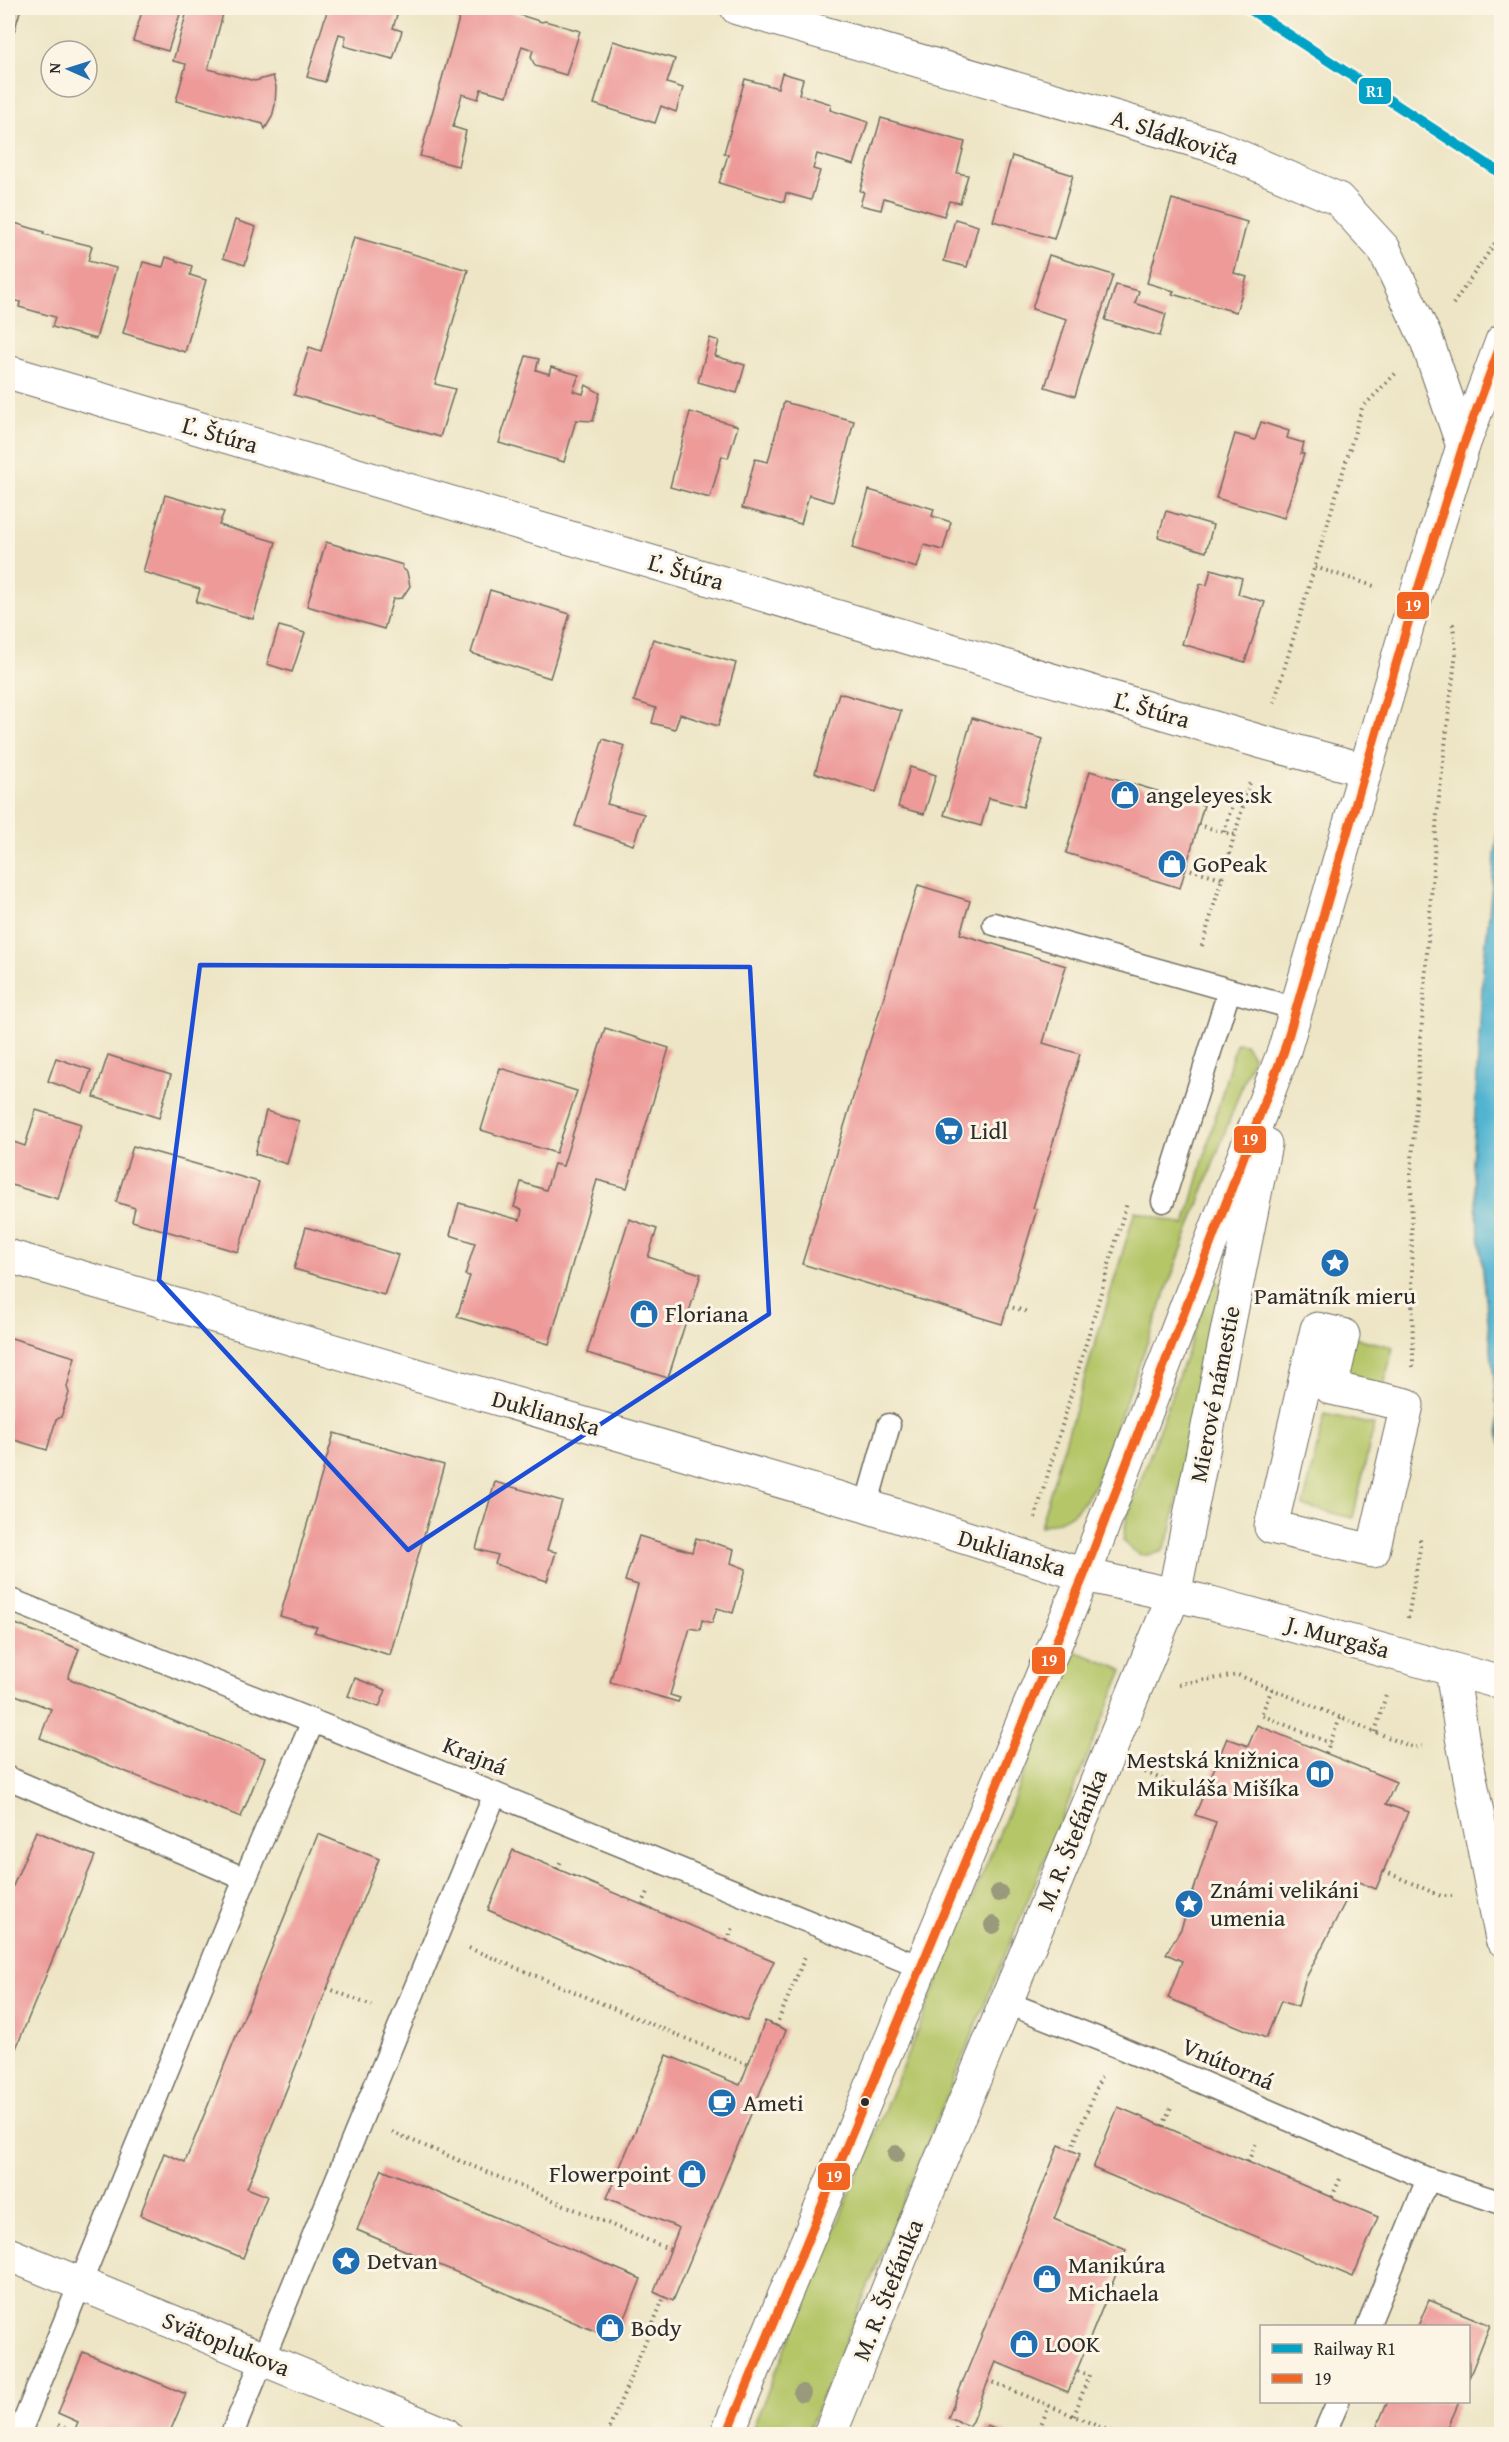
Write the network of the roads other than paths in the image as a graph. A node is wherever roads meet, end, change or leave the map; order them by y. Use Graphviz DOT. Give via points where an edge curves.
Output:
graph roads {
  1 [pos="737,8"];
  2 [pos="1502,341"];
  3 [pos="8,372"];
  4 [pos="1463,446"];
  5 [pos="1365,770"];
  6 [pos="994,924"];
  7 [pos="1229,991"];
  8 [pos="1297,1009"];
  9 [pos="1284,1051"];
  10 [pos="1163,1201"];
  11 [pos="8,1256"];
  12 [pos="889,1425"];
  13 [pos="866,1506"];
  14 [pos="1376,1538"];
  15 [pos="1084,1575"];
  16 [pos="1174,1595"];
  17 [pos="8,1599"];
  18 [pos="1452,1669"];
  19 [pos="1497,1682"];
  20 [pos="313,1721"];
  21 [pos="8,1781"];
  22 [pos="495,1794"];
  23 [pos="245,1879"];
  24 [pos="1502,1939"];
  25 [pos="920,1967"];
  26 [pos="1005,2002"];
  27 [pos="1428,2178"];
  28 [pos="1502,2203"];
  29 [pos="8,2254"];
  30 [pos="81,2284"];
  31 [pos="1368,2325"];
  32 [pos="264,2360"];
  33 [pos="1338,2403"];
  34 [pos="19,2434"];
  35 [pos="232,2434"];
  36 [pos="445,2434"];
  37 [pos="727,2434"];
  38 [pos="830,2434"];
  39 [pos="1324,2434"];
  1 -- 4 [label="street, A. Sládkoviča" via="1214,146 1338,199 1384,249 1427,341"];
  2 -- 4 [label="street, Mierové námestie"];
  3 -- 5 [label="street, Ľ. Štúra"];
  4 -- 5 [label="street, Mierové námestie"];
  5 -- 8 [label="street, Mierové námestie"];
  6 -- 7 [label="lane"];
  7 -- 8 [label="lane"];
  7 -- 10 [label="lane"];
  8 -- 9 [label="street, Mierové námestie"];
  9 -- 15 [label="street, Mierové námestie"];
  9 -- 16 [label="street, Mierové námestie"];
  11 -- 13 [label="street, Duklianska"];
  12 -- 13 [label="lane"];
  13 -- 15 [label="street, Duklianska"];
  14 -- 14 [label="street" via="1373,1551 1271,1527 1317,1329 1343,1335 1331,1388 1407,1405"];
  15 -- 16 [label="street"];
  15 -- 25 [label="street"];
  16 -- 18 [label="street, J. Murgaša"];
  16 -- 26 [label="street, M. R. Štefánika"];
  17 -- 20 [label="lane, Krajná"];
  18 -- 19 [label="street, J. Murgaša"];
  18 -- 24 [label="street"];
  20 -- 22 [label="lane, Krajná"];
  20 -- 23 [label="lane"];
  21 -- 23 [label="lane"];
  22 -- 25 [label="lane, Krajná"];
  22 -- 32 [label="lane"];
  23 -- 30 [label="lane"];
  25 -- 37 [label="street"];
  26 -- 27 [label="lane, Vnútorná"];
  26 -- 38 [label="street, M. R. Štefánika"];
  27 -- 28 [label="lane, Vnútorná"];
  27 -- 31 [label="lane"];
  29 -- 30 [label="street, Svätoplukova"];
  30 -- 32 [label="street, Svätoplukova"];
  30 -- 34 [label="lane"];
  32 -- 35 [label="lane"];
  32 -- 36 [label="street, Svätoplukova"];
  33 -- 39 [label="lane"];
}
